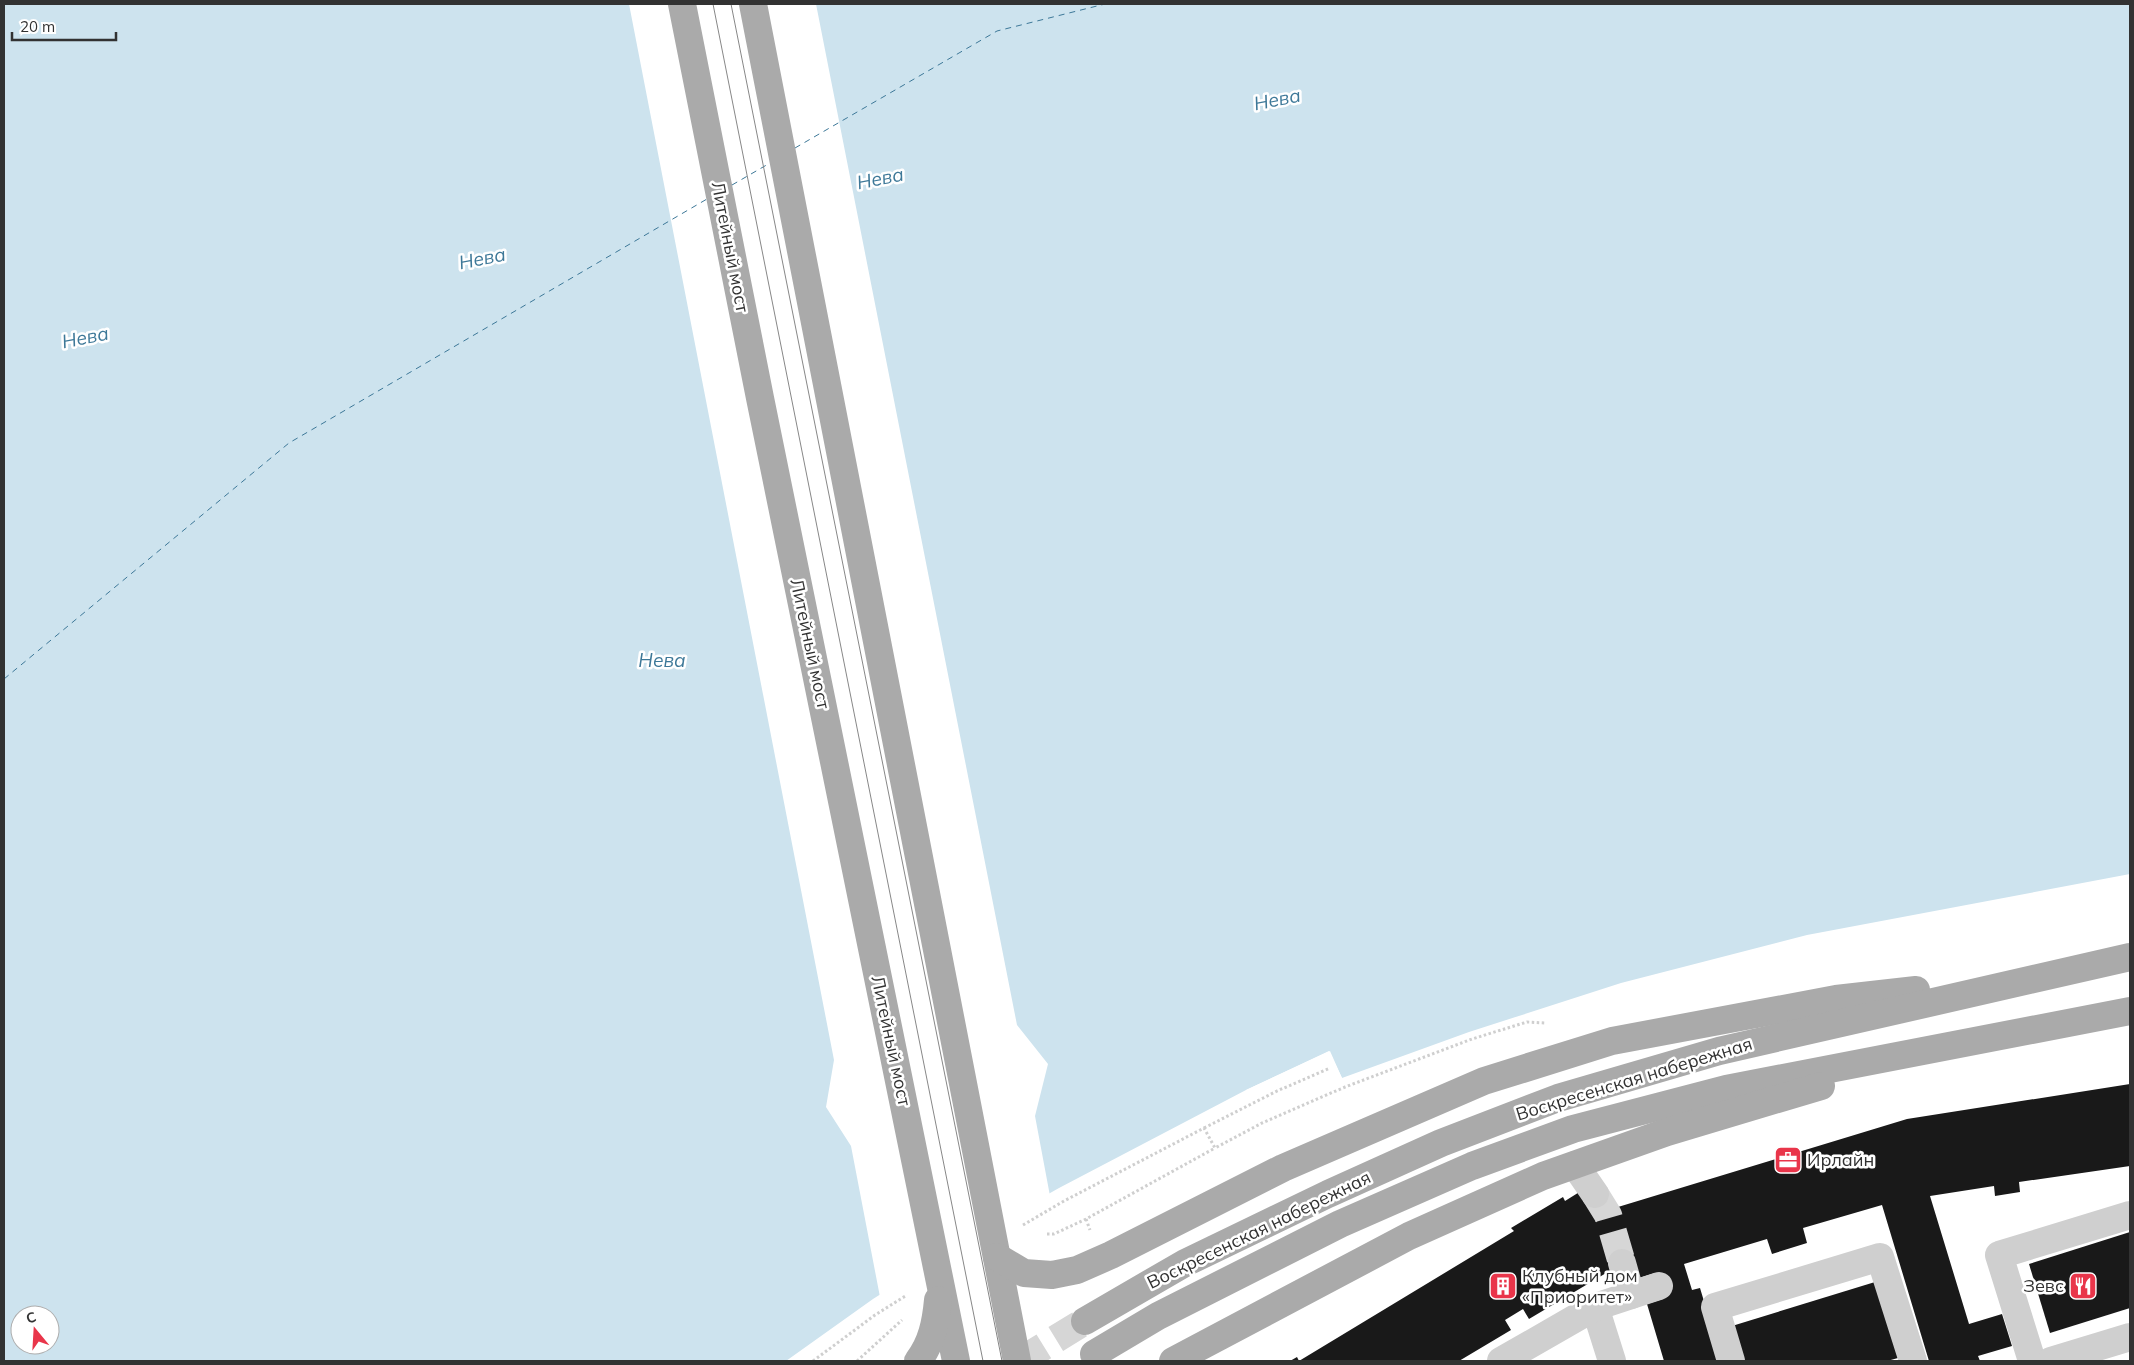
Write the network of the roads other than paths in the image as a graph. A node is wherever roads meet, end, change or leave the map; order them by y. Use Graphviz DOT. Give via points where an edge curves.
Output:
graph roads {
  1 [pos="682,4"];
  2 [pos="753,4"];
  3 [pos="2130,957"];
  4 [pos="2036,978"];
  5 [pos="2130,1011"];
  6 [pos="1968,1043"];
  7 [pos="1574,1165"];
  8 [pos="1595,1194"];
  9 [pos="2130,1215"];
  10 [pos="997,1257"];
  11 [pos="1622,1263"];
  12 [pos="940,1284"];
  13 [pos="1659,1286"];
  14 [pos="1631,1295"];
  15 [pos="1595,1307"];
  16 [pos="1085,1321"];
  17 [pos="2130,1336"];
  18 [pos="1094,1354"];
  19 [pos="1185,1358"];
  20 [pos="918,1361"];
  21 [pos="956,1361"];
  22 [pos="1017,1361"];
  23 [pos="1501,1361"];
  24 [pos="1612,1361"];
  25 [pos="1731,1361"];
  26 [pos="1913,1361"];
  27 [pos="2032,1361"];
  28 [pos="2051,1361"];
  1 -- 12 [label="main road, Литейный мост"];
  2 -- 10 [label="main road"];
  3 -- 4 [label="main road, Воскресенская набережная"];
  4 -- 10 [label="main road" via="1836,999 1612,1041 1475,1085 1282,1168 1077,1270 1052,1275 1024,1273"];
  4 -- 16 [label="main road, Воскресенская набережная" via="1718,1051 1558,1098 1441,1143 1328,1194 1184,1263"];
  5 -- 6 [label="main road, Воскресенская набережная"];
  6 -- 7 [label="main road" via="1667,1132"];
  6 -- 18 [label="main road, Воскресенская набережная" via="1726,1089 1573,1129 1472,1166 1340,1224 1158,1316"];
  7 -- 8 [label="lane"];
  7 -- 19 [label="main road" via="1409,1236"];
  9 -- 27 [label="lane" via="1999,1255"];
  10 -- 22 [label="main road"];
  11 -- 14 [label="lane"];
  12 -- 20 [label="main road" via="936,1325"];
  12 -- 21 [label="main road, Литейный мост"];
  13 -- 14 [label="lane"];
  14 -- 15 [label="lane"];
  15 -- 23 [label="lane"];
  15 -- 24 [label="lane"];
  17 -- 28 [label="lane"];
  25 -- 26 [label="lane" via="1715,1307 1880,1256"];
}
